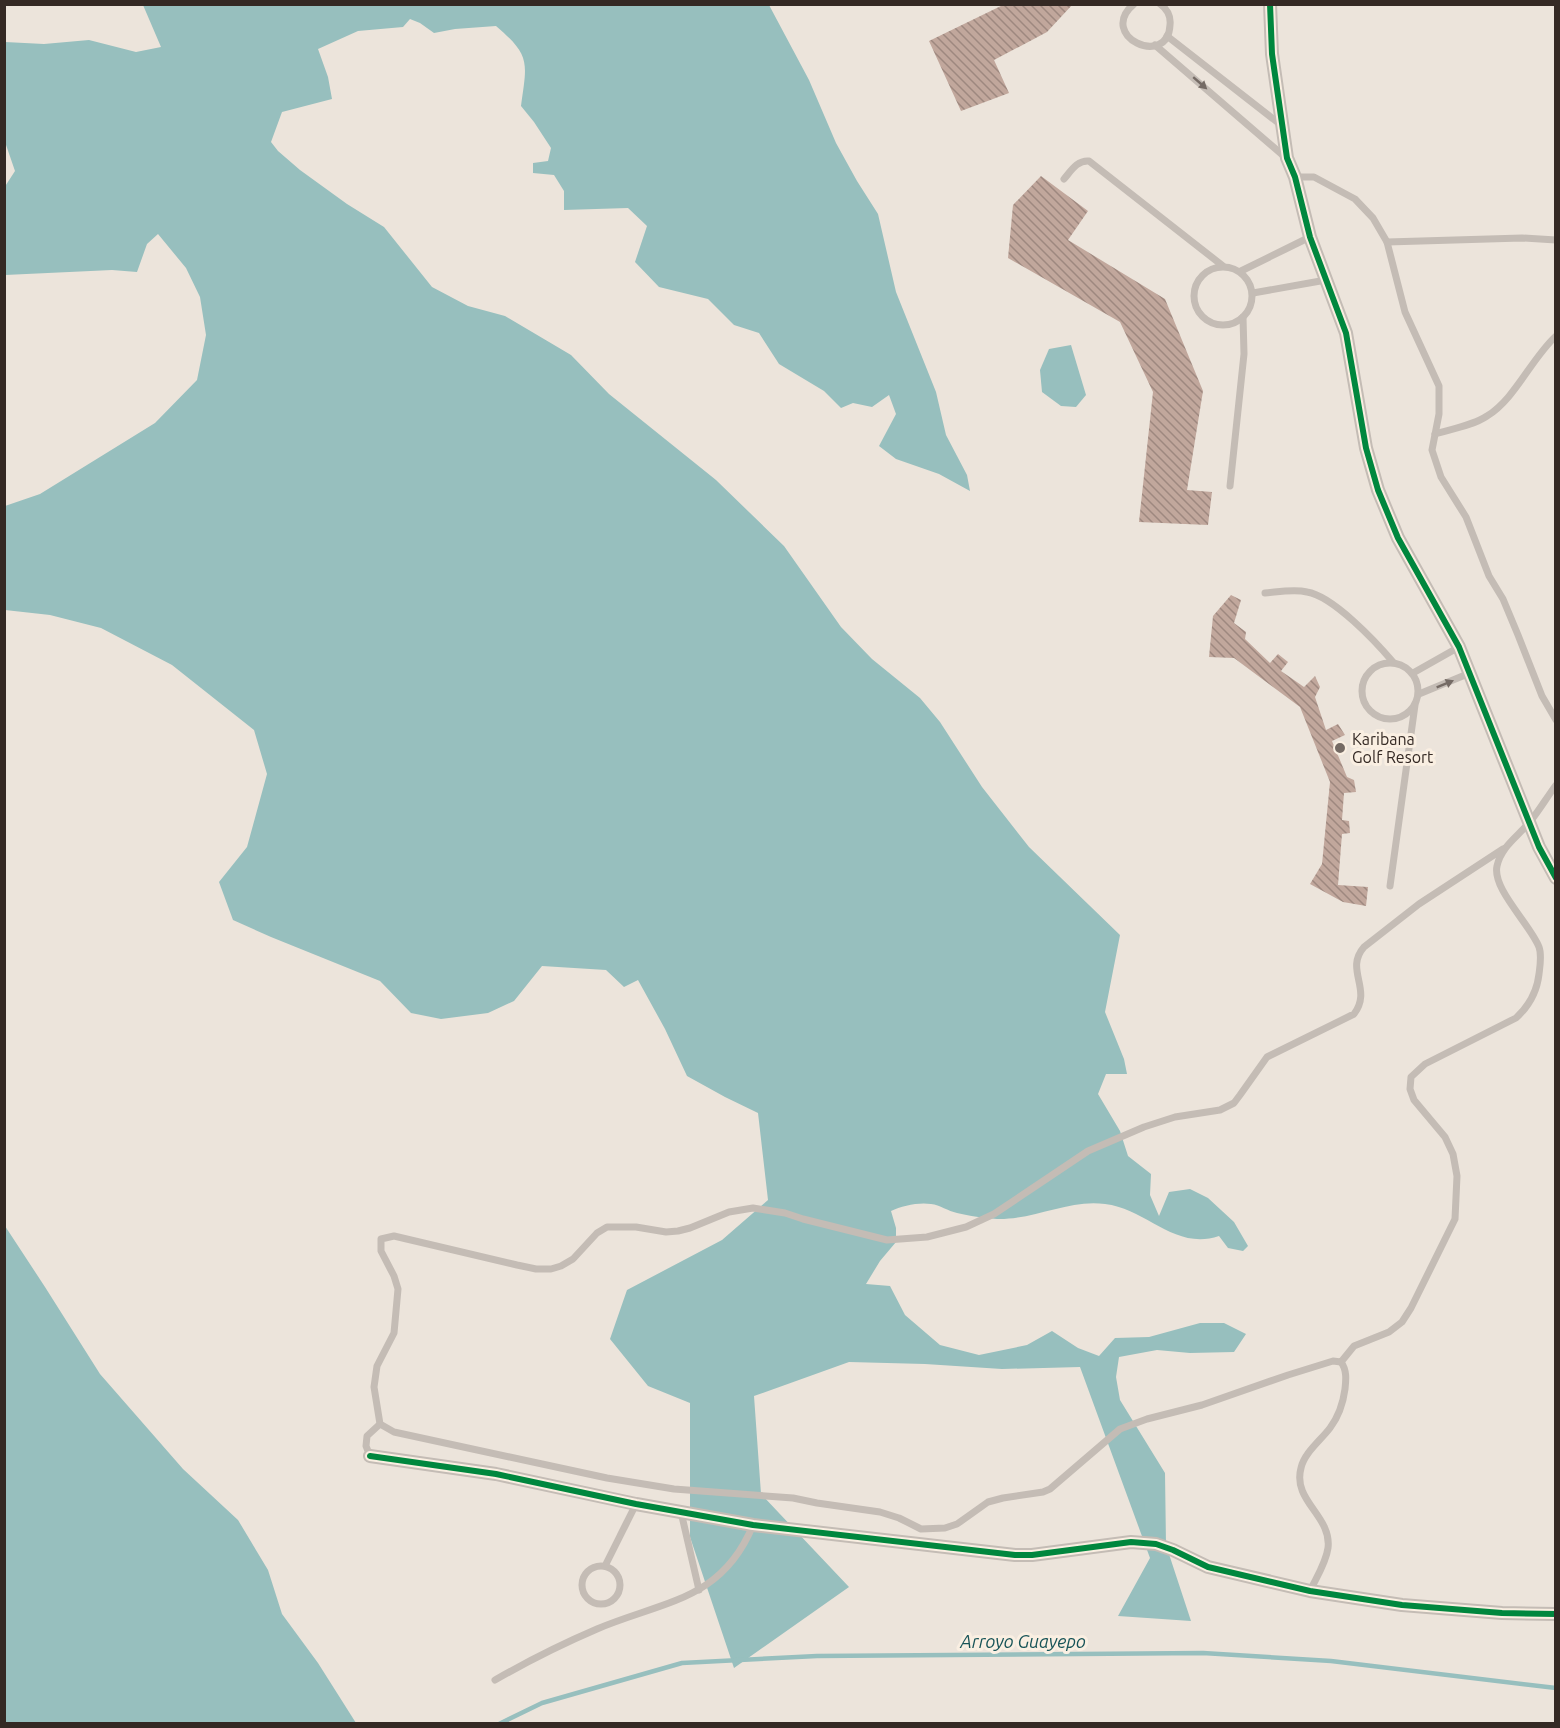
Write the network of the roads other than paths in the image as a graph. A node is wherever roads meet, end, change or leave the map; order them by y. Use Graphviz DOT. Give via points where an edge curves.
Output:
graph roads {
  1 [pos="1134,4"];
  2 [pos="1160,4"];
  3 [pos="1270,4"];
  4 [pos="1167,36"];
  5 [pos="1155,45"];
  6 [pos="1281,125"];
  7 [pos="1287,158"];
  8 [pos="1295,177"];
  9 [pos="1064,179"];
  10 [pos="1310,237"];
  11 [pos="1556,240"];
  12 [pos="1387,242"];
  13 [pos="1223,266"];
  14 [pos="1241,271"];
  15 [pos="1326,280"];
  16 [pos="1253,293"];
  17 [pos="1243,317"];
  18 [pos="1556,336"];
  19 [pos="1434,434"];
  20 [pos="1230,486"];
  21 [pos="1265,593"];
  22 [pos="1459,647"];
  23 [pos="1394,662"];
  24 [pos="1413,673"];
  25 [pos="1470,673"];
  26 [pos="1419,694"];
  27 [pos="1415,705"];
  28 [pos="1556,720"];
  29 [pos="1556,784"];
  30 [pos="1530,822"];
  31 [pos="1503,849"];
  32 [pos="1556,878"];
  33 [pos="1390,886"];
  34 [pos="1341,1362"];
  35 [pos="380,1424"];
  36 [pos="370,1456"];
  37 [pos="636,1504"];
  38 [pos="681,1512"];
  39 [pos="753,1524"];
  40 [pos="605,1566"];
  41 [pos="699,1590"];
  42 [pos="1310,1591"];
  43 [pos="1556,1614"];
  44 [pos="495,1680"];
  1 -- 5 [label="lane" via="1125,14 1128,37 1140,45"];
  2 -- 4 [label="lane" via="1170,21"];
  3 -- 6 [label="street"];
  4 -- 5 [label="lane"];
  4 -- 6 [label="lane"];
  5 -- 7 [label="lane, one-way"];
  6 -- 7 [label="street"];
  7 -- 8 [label="street"];
  8 -- 10 [label="street"];
  8 -- 12 [label="lane" via="1314,177 1355,199 1373,218"];
  9 -- 13 [label="lane" via="1078,164 1089,161"];
  10 -- 14 [label="lane"];
  10 -- 15 [label="street"];
  11 -- 12 [label="lane"];
  12 -- 19 [label="lane" via="1405,312 1439,386"];
  13 -- 14 [label="lane"];
  13 -- 17 [label="lane" via="1199,278 1195,306 1215,324 1234,323"];
  14 -- 16 [label="lane"];
  15 -- 16 [label="lane"];
  15 -- 22 [label="street" via="1346,333 1366,448 1378,490 1398,538"];
  16 -- 17 [label="lane"];
  17 -- 20 [label="lane" via="1244,354"];
  18 -- 19 [label="lane" via="1500,407 1485,418"];
  19 -- 28 [label="lane" via="1432,450 1441,477 1466,517 1542,696"];
  21 -- 23 [label="lane" via="1304,591 1324,597 1377,642"];
  22 -- 24 [label="lane"];
  22 -- 25 [label="street"];
  23 -- 24 [label="lane"];
  23 -- 27 [label="lane" via="1372,668 1361,687 1362,699 1367,709 1387,719 1398,719"];
  24 -- 26 [label="lane"];
  26 -- 25 [label="lane, one-way"];
  25 -- 30 [label="street"];
  26 -- 27 [label="lane"];
  27 -- 33 [label="lane"];
  29 -- 30 [label="lane"];
  30 -- 31 [label="lane"];
  30 -- 32 [label="street"];
  31 -- 34 [label="lane" via="1496,867 1497,878 1540,949 1534,994 1516,1018 1425,1064 1411,1077 1414,1100 1445,1137 1453,1154 1457,1176 1455,1219 1402,1322 1389,1332 1354,1346"];
  31 -- 35 [label="lane" via="1419,904 1364,947 1356,961 1362,1000 1354,1014 1267,1057 1234,1103 1220,1110 1144,1127 1088,1151 994,1214 966,1227 927,1237 887,1240 753,1208 678,1231 607,1227 573,1259 551,1269 387,1236 381,1239 398,1289 394,1332 377,1366 374,1388"];
  34 -- 35 [label="lane" via="1288,1374 1202,1405 1147,1419 1113,1433 1050,1489 988,1502 957,1524 933,1529 921,1529 879,1512 793,1498 674,1489 607,1478 394,1432"];
  34 -- 42 [label="lane" via="1346,1384 1339,1415 1301,1465 1299,1477 1307,1503 1325,1527 1328,1547"];
  35 -- 36 [label="lane" via="367,1436"];
  36 -- 37 [label="street" via="496,1474"];
  37 -- 38 [label="street"];
  37 -- 40 [label="lane"];
  38 -- 39 [label="street"];
  38 -- 41 [label="lane"];
  39 -- 41 [label="lane" via="733,1561"];
  39 -- 42 [label="street" via="1015,1555 1131,1542 1156,1544 1208,1567"];
  40 -- 40 [label="lane" via="594,1567 582,1582 583,1592 598,1604 617,1598 621,1588 620,1578"];
  41 -- 44 [label="lane" via="578,1637"];
  42 -- 43 [label="street" via="1402,1605"];
}
